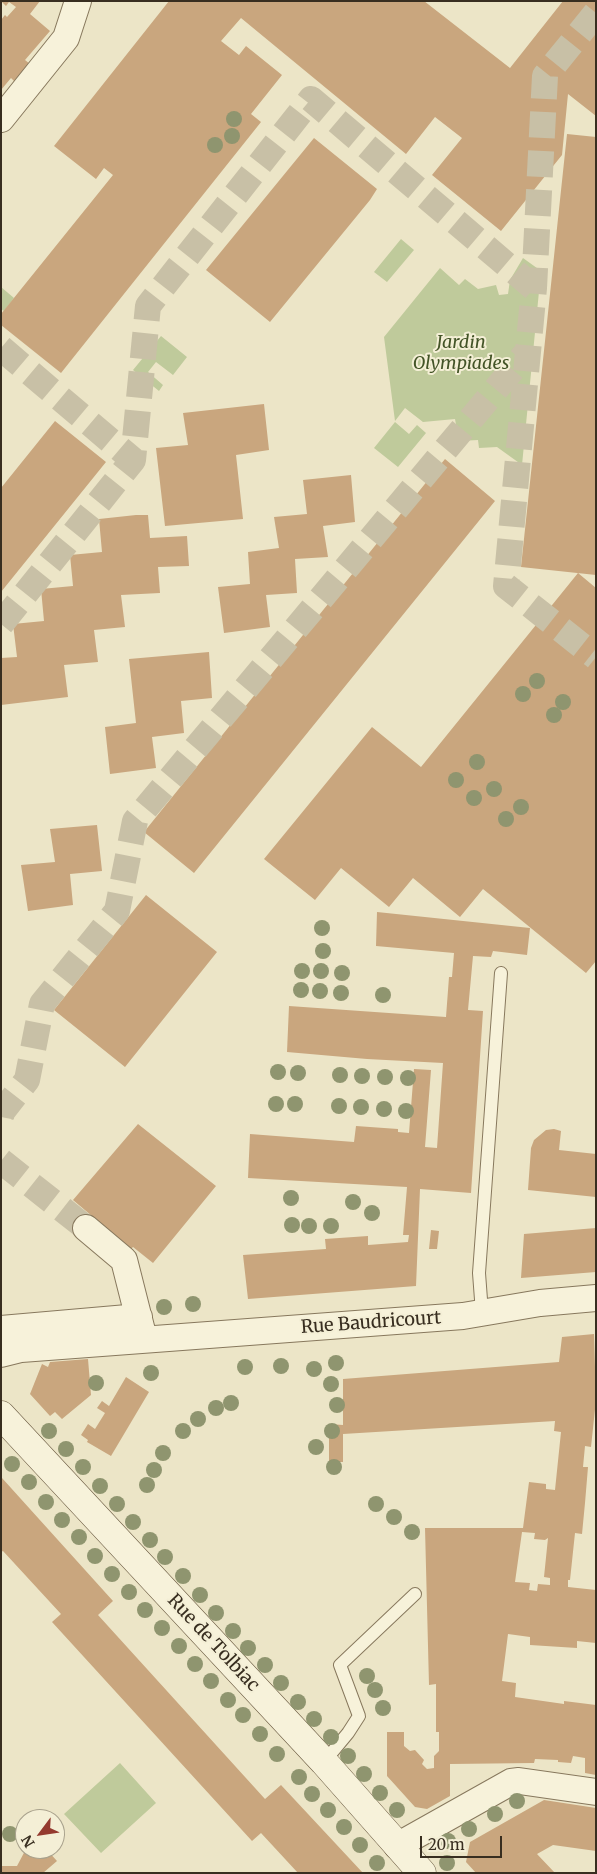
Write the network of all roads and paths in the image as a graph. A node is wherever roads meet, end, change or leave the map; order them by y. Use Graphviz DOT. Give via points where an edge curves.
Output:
graph roads {
  1 [pos="78,1"];
  2 [pos="1,118"];
  3 [pos="501,973"];
  4 [pos="86,1228"];
  5 [pos="596,1298"];
  6 [pos="482,1313"];
  7 [pos="1,1329"];
  8 [pos="142,1329"];
  9 [pos="1,1354"];
  10 [pos="1,1415"];
  11 [pos="416,1594"];
  12 [pos="324,1762"];
  13 [pos="596,1792"];
  14 [pos="397,1846"];
  15 [pos="422,1873"];
  1 -- 2 [label="street" via="66,38"];
  3 -- 6 [label="lane" via="479,1272"];
  4 -- 8 [label="street" via="124,1260"];
  5 -- 6 [label="street, Rue Baudricourt"];
  6 -- 8 [label="street, Rue Baudricourt"];
  7 -- 8 [label="street, Rue Baudricourt"];
  8 -- 9 [label="street, Rue Baudricourt"];
  10 -- 12 [label="main road, Rue de Tolbiac"];
  11 -- 12 [label="lane" via="340,1665 359,1716"];
  12 -- 14 [label="main road, Rue de Tolbiac"];
  13 -- 14 [label="street" via="512,1782"];
  14 -- 15 [label="main road, Rue de Tolbiac"];
}
